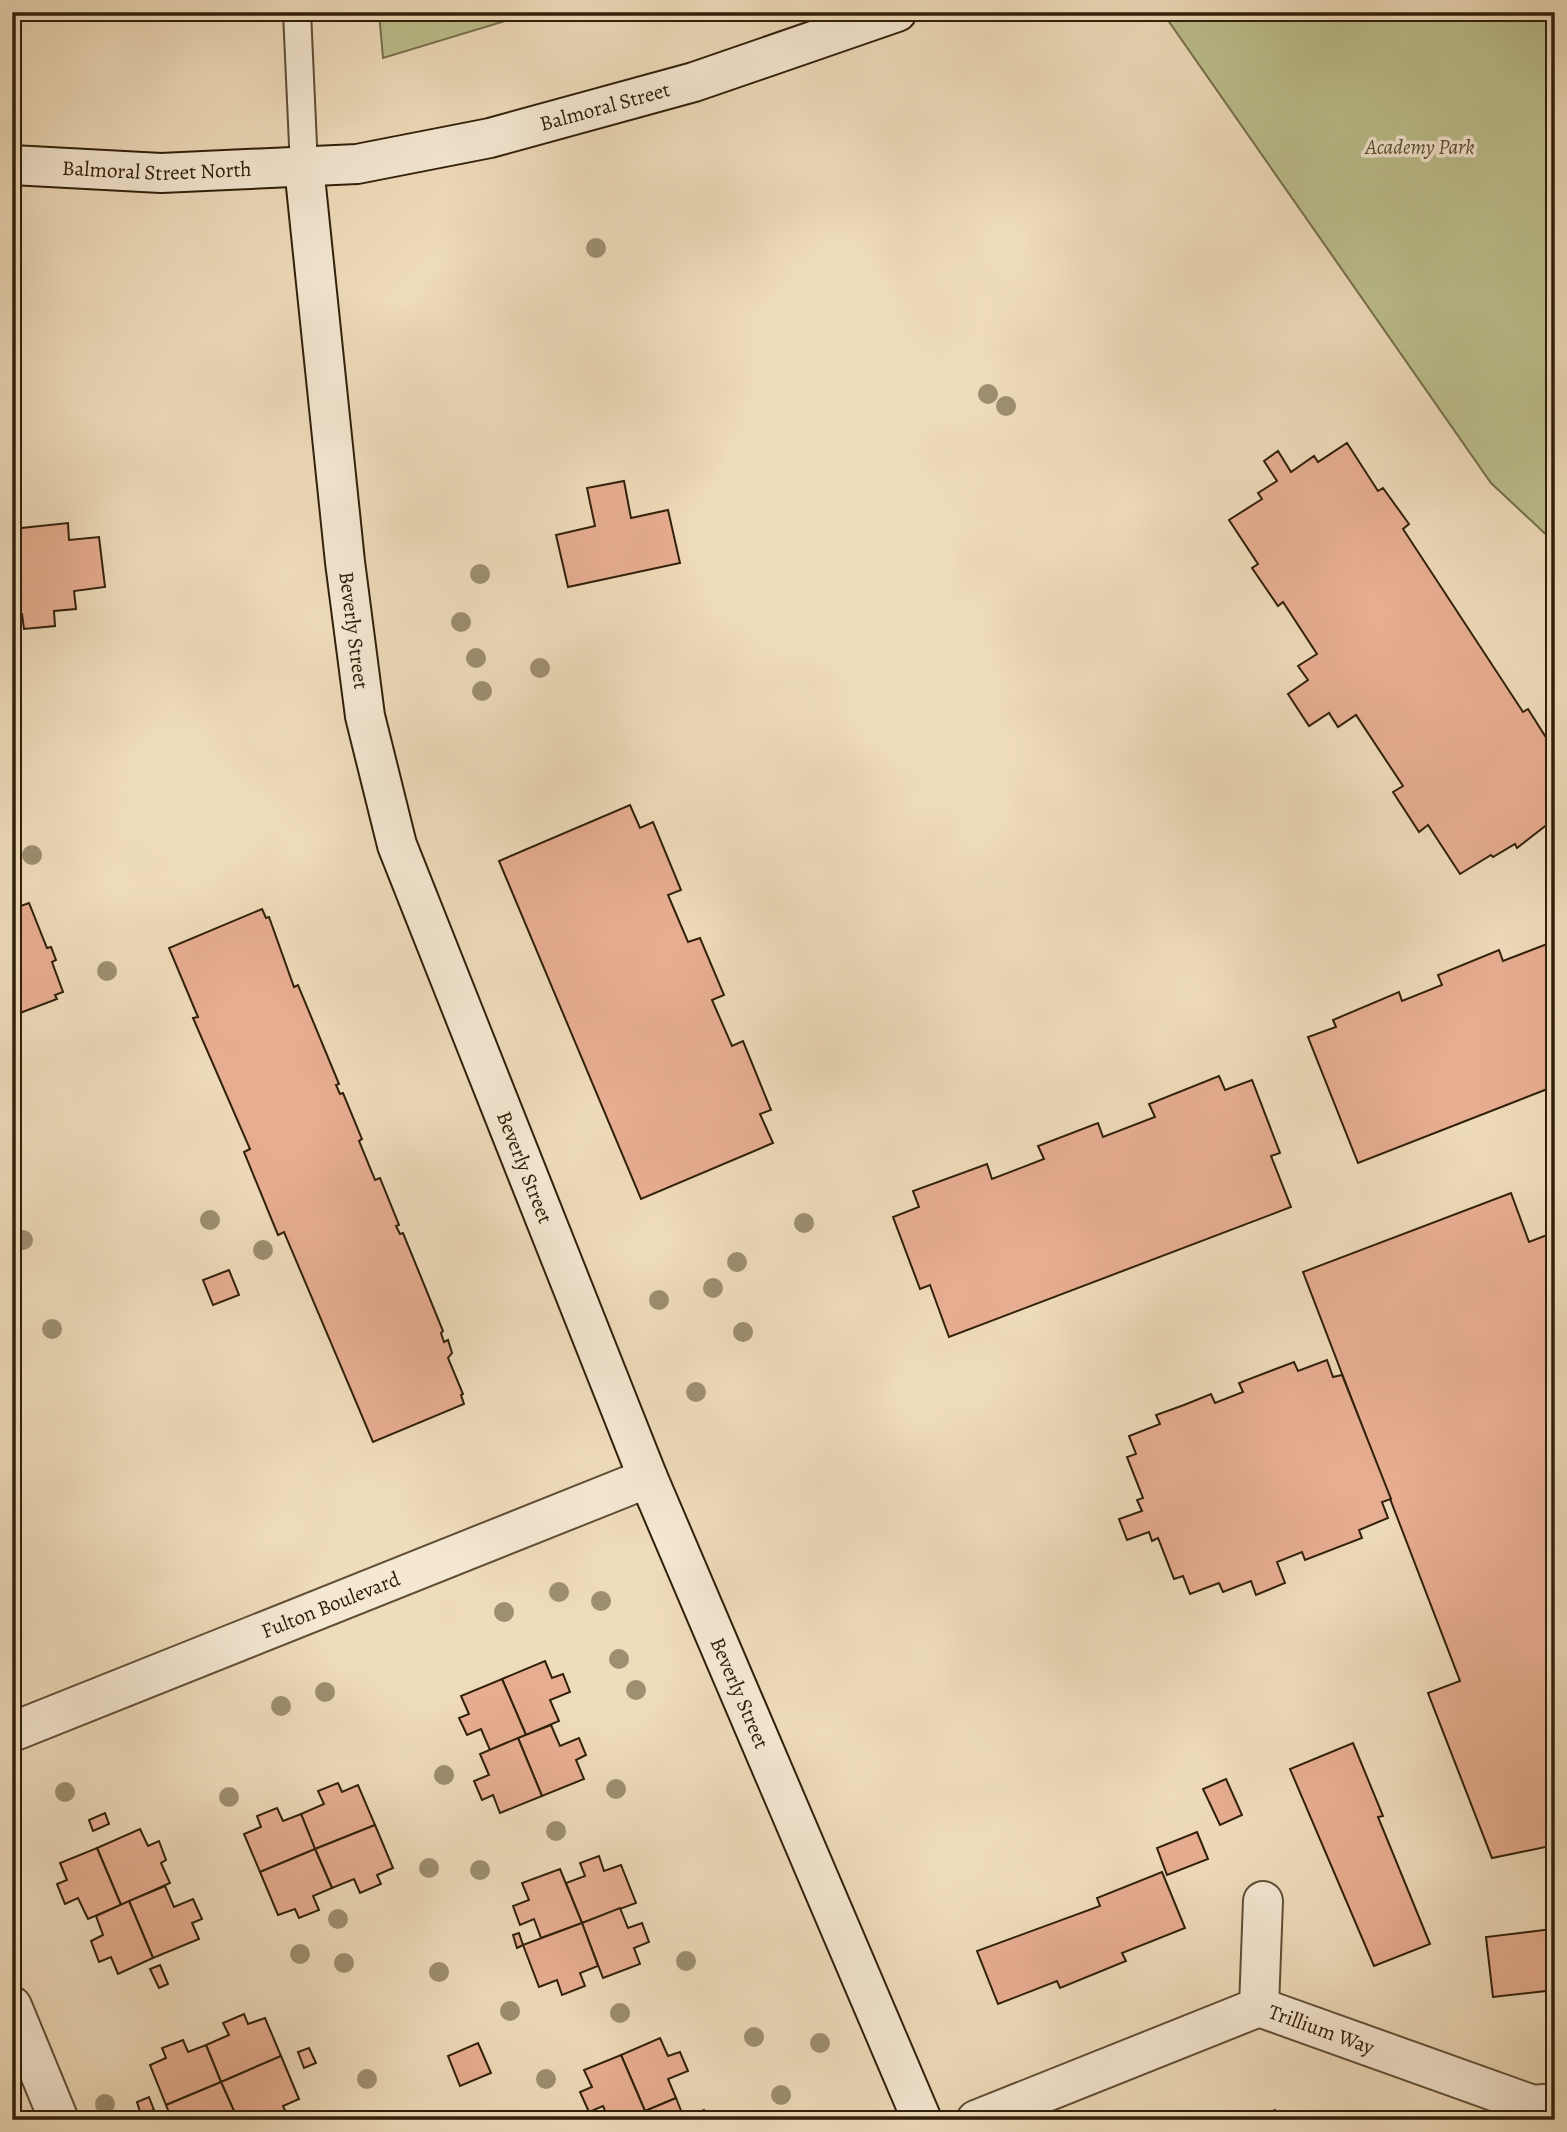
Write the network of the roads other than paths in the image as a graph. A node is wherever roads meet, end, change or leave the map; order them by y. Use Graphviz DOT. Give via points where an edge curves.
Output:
graph roads {
  1 [pos="297,12"];
  2 [pos="897,12"];
  3 [pos="12,165"];
  4 [pos="304,167"];
  5 [pos="648,1478"];
  6 [pos="12,1732"];
  7 [pos="1263,1901"];
  8 [pos="12,2006"];
  9 [pos="1259,2007"];
  10 [pos="1542,2109"];
  11 [pos="60,2120"];
  12 [pos="922,2120"];
  13 [pos="975,2120"];
  1 -- 4 [label="lane"];
  2 -- 4 [label="street, Balmoral Street" via="694,82 490,138 357,164"];
  3 -- 4 [label="street, Balmoral Street North" via="161,173"];
  4 -- 5 [label="street, Beverly Street" via="355,648 365,716 397,845"];
  5 -- 6 [label="street, Fulton Boulevard"];
  5 -- 12 [label="street, Beverly Street"];
  7 -- 9 [label="street"];
  8 -- 11 [label="street"];
  9 -- 10 [label="street, Trillium Way"];
  9 -- 13 [label="street, Trillium Way"];
}
